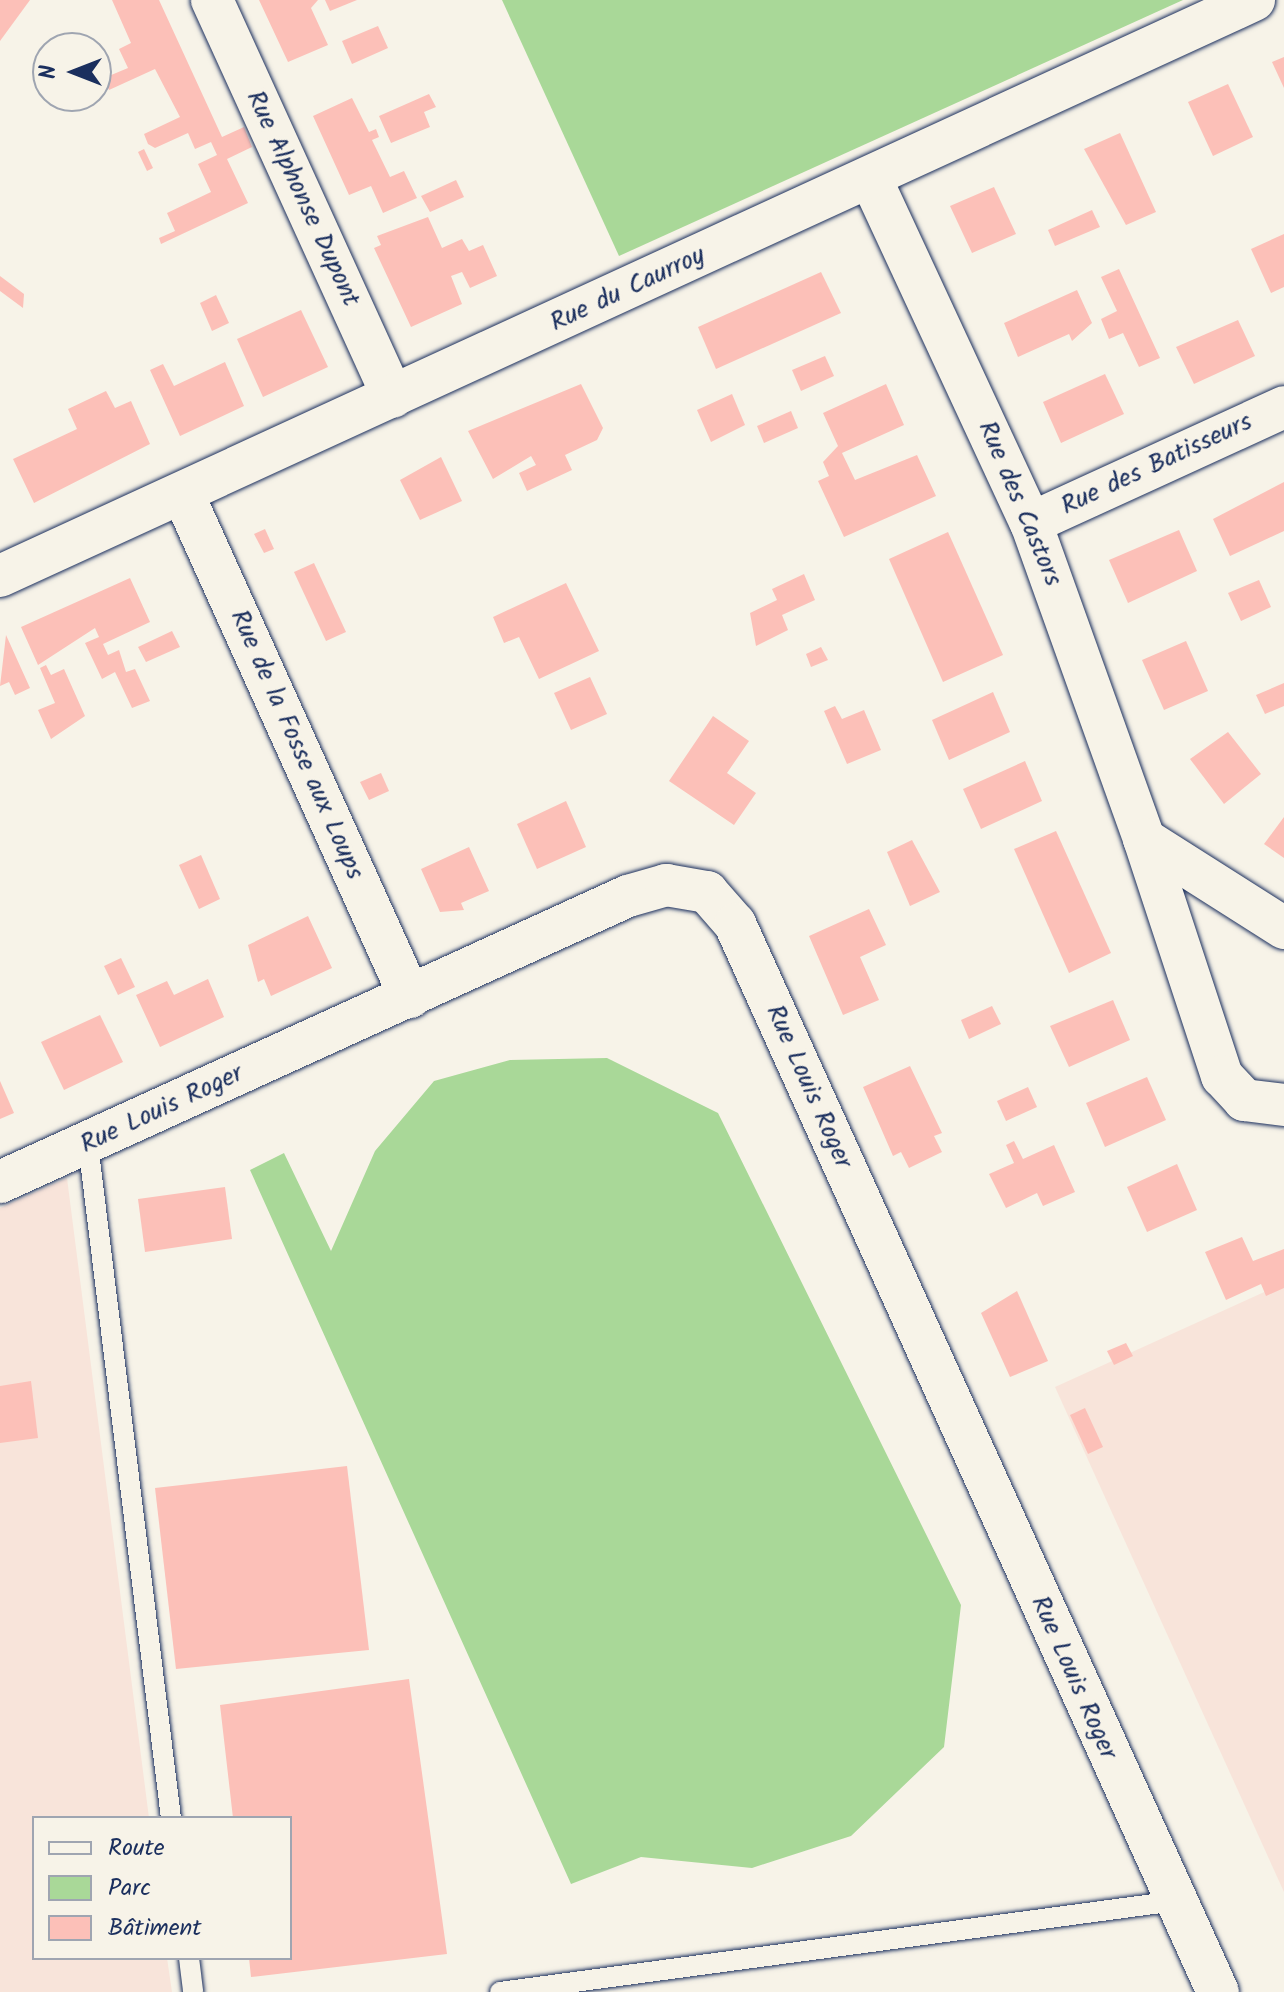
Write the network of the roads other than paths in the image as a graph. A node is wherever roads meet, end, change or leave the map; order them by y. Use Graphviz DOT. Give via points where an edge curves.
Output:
graph roads {
  1 [pos="212,0"];
  2 [pos="1254,0"];
  3 [pos="871,179"];
  4 [pos="393,397"];
  5 [pos="1284,407"];
  6 [pos="183,494"];
  7 [pos="1031,523"];
  8 [pos="0,576"];
  9 [pos="1144,839"];
  10 [pos="1284,928"];
  11 [pos="410,997"];
  12 [pos="1284,1105"];
  13 [pos="88,1144"];
  14 [pos="0,1182"];
  15 [pos="171,1816"];
  16 [pos="1176,1901"];
  17 [pos="189,1960"];
  18 [pos="193,1992"];
  19 [pos="500,1992"];
  20 [pos="1218,1992"];
  1 -- 4 [label="street, Rue Alphonse Dupont"];
  2 -- 3 [label="street, Rue du Caurroy"];
  3 -- 4 [label="street, Rue du Caurroy"];
  3 -- 7 [label="street, Rue des Castors"];
  4 -- 6 [label="street, Rue du Caurroy"];
  5 -- 7 [label="street, Rue des Batisseurs"];
  6 -- 8 [label="street, Rue du Caurroy"];
  6 -- 11 [label="street, Rue de la Fosse aux Loups"];
  7 -- 9 [label="street, Rue des Castors"];
  9 -- 10 [label="street"];
  9 -- 12 [label="street, Rue des Castors" via="1222,1076 1244,1100"];
  11 -- 13 [label="street, Rue Louis Roger"];
  11 -- 16 [label="street, Rue Louis Roger" via="647,889 687,885 720,903"];
  13 -- 14 [label="street, Rue Louis Roger"];
  13 -- 15 [label="lane"];
  16 -- 19 [label="lane"];
  16 -- 20 [label="street, Rue Louis Roger"];
  17 -- 18 [label="lane"];
}
